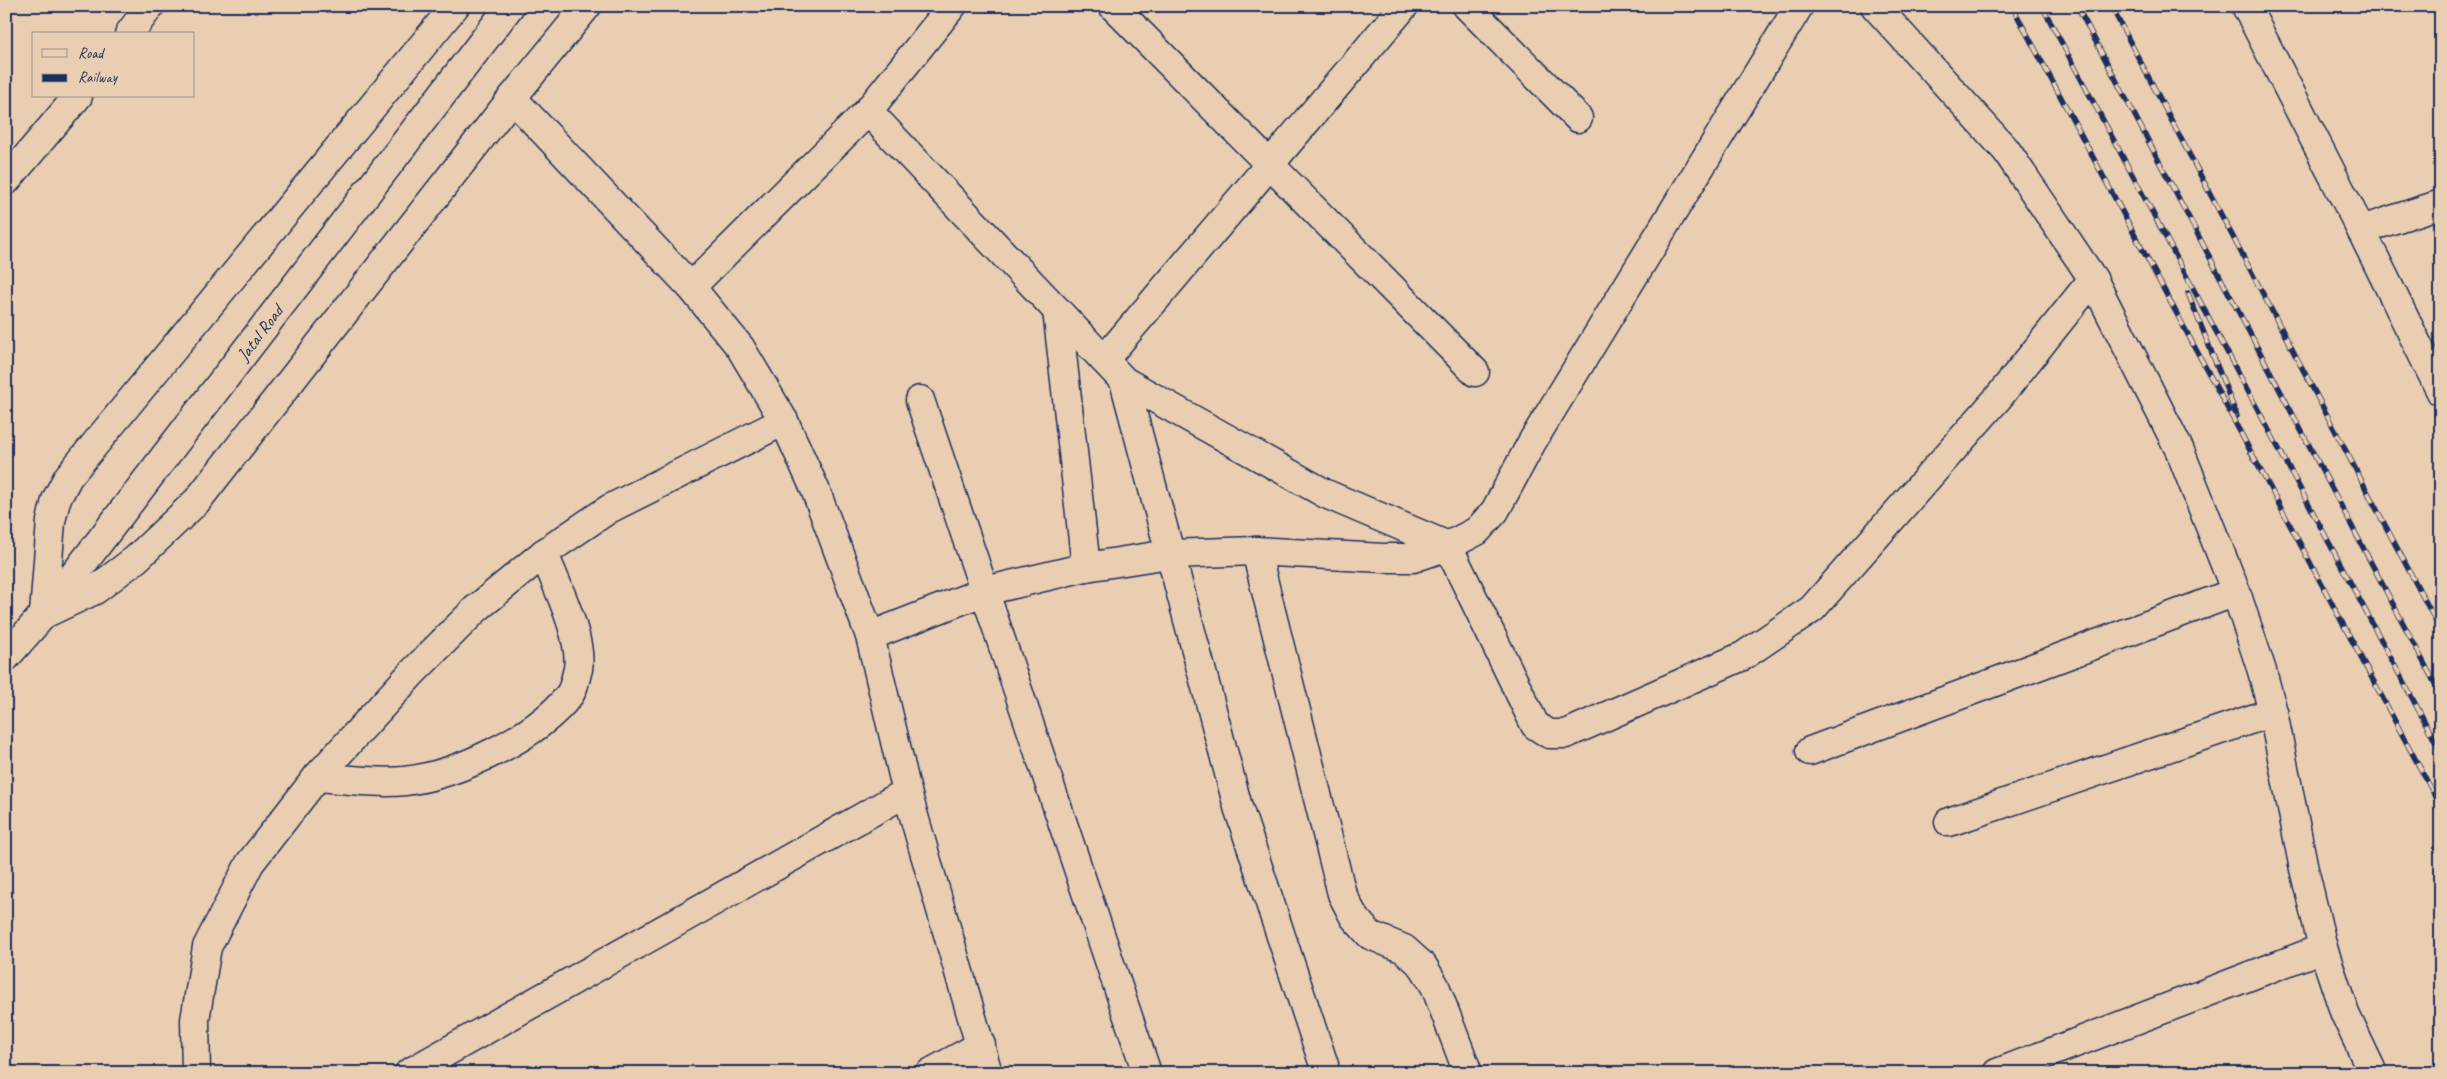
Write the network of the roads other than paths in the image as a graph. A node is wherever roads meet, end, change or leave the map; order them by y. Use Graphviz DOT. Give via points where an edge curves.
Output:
graph roads {
  1 [pos="150,6"];
  2 [pos="455,6"];
  3 [pos="510,6"];
  4 [pos="587,6"];
  5 [pos="952,6"];
  6 [pos="1113,6"];
  7 [pos="1404,6"];
  8 [pos="1468,6"];
  9 [pos="1799,6"];
  10 [pos="1875,6"];
  11 [pos="2246,6"];
  12 [pos="130,32"];
  13 [pos="76,98"];
  14 [pos="512,98"];
  15 [pos="868,111"];
  16 [pos="1578,118"];
  17 [pos="1270,165"];
  18 [pos="6,181"];
  19 [pos="2441,204"];
  20 [pos="2361,230"];
  21 [pos="2093,278"];
  22 [pos="691,287"];
  23 [pos="1057,310"];
  24 [pos="1104,360"];
  25 [pos="1474,372"];
  26 [pos="1124,381"];
  27 [pos="2441,392"];
  28 [pos="920,400"];
  29 [pos="784,420"];
  30 [pos="1448,546"];
  31 [pos="1256,551"];
  32 [pos="544,553"];
  33 [pos="1169,554"];
  34 [pos="1086,567"];
  35 [pos="985,591"];
  36 [pos="2236,592"];
  37 [pos="44,614"];
  38 [pos="870,636"];
  39 [pos="6,657"];
  40 [pos="2273,712"];
  41 [pos="1810,751"];
  42 [pos="317,777"];
  43 [pos="907,792"];
  44 [pos="1949,822"];
  45 [pos="2323,948"];
  46 [pos="981,1045"];
  47 [pos="1324,1065"];
  48 [pos="196,1073"];
  49 [pos="409,1073"];
  50 [pos="930,1073"];
  51 [pos="988,1073"];
  52 [pos="1147,1073"];
  53 [pos="1468,1073"];
  54 [pos="1997,1073"];
  55 [pos="2373,1073"];
  1 -- 12 [label="street"];
  2 -- 37 [label="street" via="68,477 56,500 51,521"];
  3 -- 37 [label="street, Jatal Road"];
  4 -- 14 [label="street"];
  5 -- 15 [label="street"];
  6 -- 17 [label="street"];
  7 -- 17 [label="street"];
  8 -- 16 [label="street"];
  9 -- 30 [label="street" via="1532,442 1495,511 1477,531"];
  10 -- 21 [label="street" via="2006,150"];
  11 -- 20 [label="street"];
  13 -- 18 [label="street"];
  14 -- 22 [label="street"];
  14 -- 37 [label="street" via="197,501 136,559 95,590"];
  15 -- 22 [label="street"];
  15 -- 23 [label="street"];
  17 -- 24 [label="street"];
  17 -- 25 [label="street"];
  19 -- 20 [label="street"];
  20 -- 27 [label="street"];
  21 -- 30 [label="street" via="1998,398 1812,609 1743,656 1566,734 1549,734 1535,725"];
  21 -- 36 [label="street" via="2180,451"];
  22 -- 29 [label="street" via="740,347"];
  23 -- 24 [label="street"];
  23 -- 34 [label="street"];
  24 -- 26 [label="street"];
  26 -- 30 [label="street" via="1326,494"];
  26 -- 33 [label="street"];
  28 -- 35 [label="street"];
  29 -- 32 [label="street" via="609,509"];
  29 -- 38 [label="street" via="815,489"];
  30 -- 31 [label="street" via="1413,558"];
  31 -- 33 [label="street"];
  31 -- 53 [label="street" via="1342,894 1354,917 1370,935 1404,949 1423,966 1435,986"];
  32 -- 42 [label="street" via="476,609"];
  32 -- 42 [label="street" via="574,632 578,667 571,693 538,724 495,752 443,773 404,781"];
  33 -- 34 [label="street"];
  33 -- 47 [label="street" via="1238,806"];
  34 -- 35 [label="street"];
  35 -- 38 [label="street"];
  35 -- 52 [label="street"];
  36 -- 40 [label="street"];
  36 -- 41 [label="street"];
  37 -- 39 [label="street, Jatal Road"];
  38 -- 43 [label="street"];
  40 -- 44 [label="street"];
  40 -- 45 [label="street"];
  42 -- 48 [label="street" via="250,862 207,947 195,1020"];
  43 -- 46 [label="street"];
  43 -- 49 [label="street"];
  45 -- 54 [label="street"];
  45 -- 55 [label="street" via="2345,1014"];
  46 -- 50 [label="street"];
  46 -- 51 [label="street"];
}
